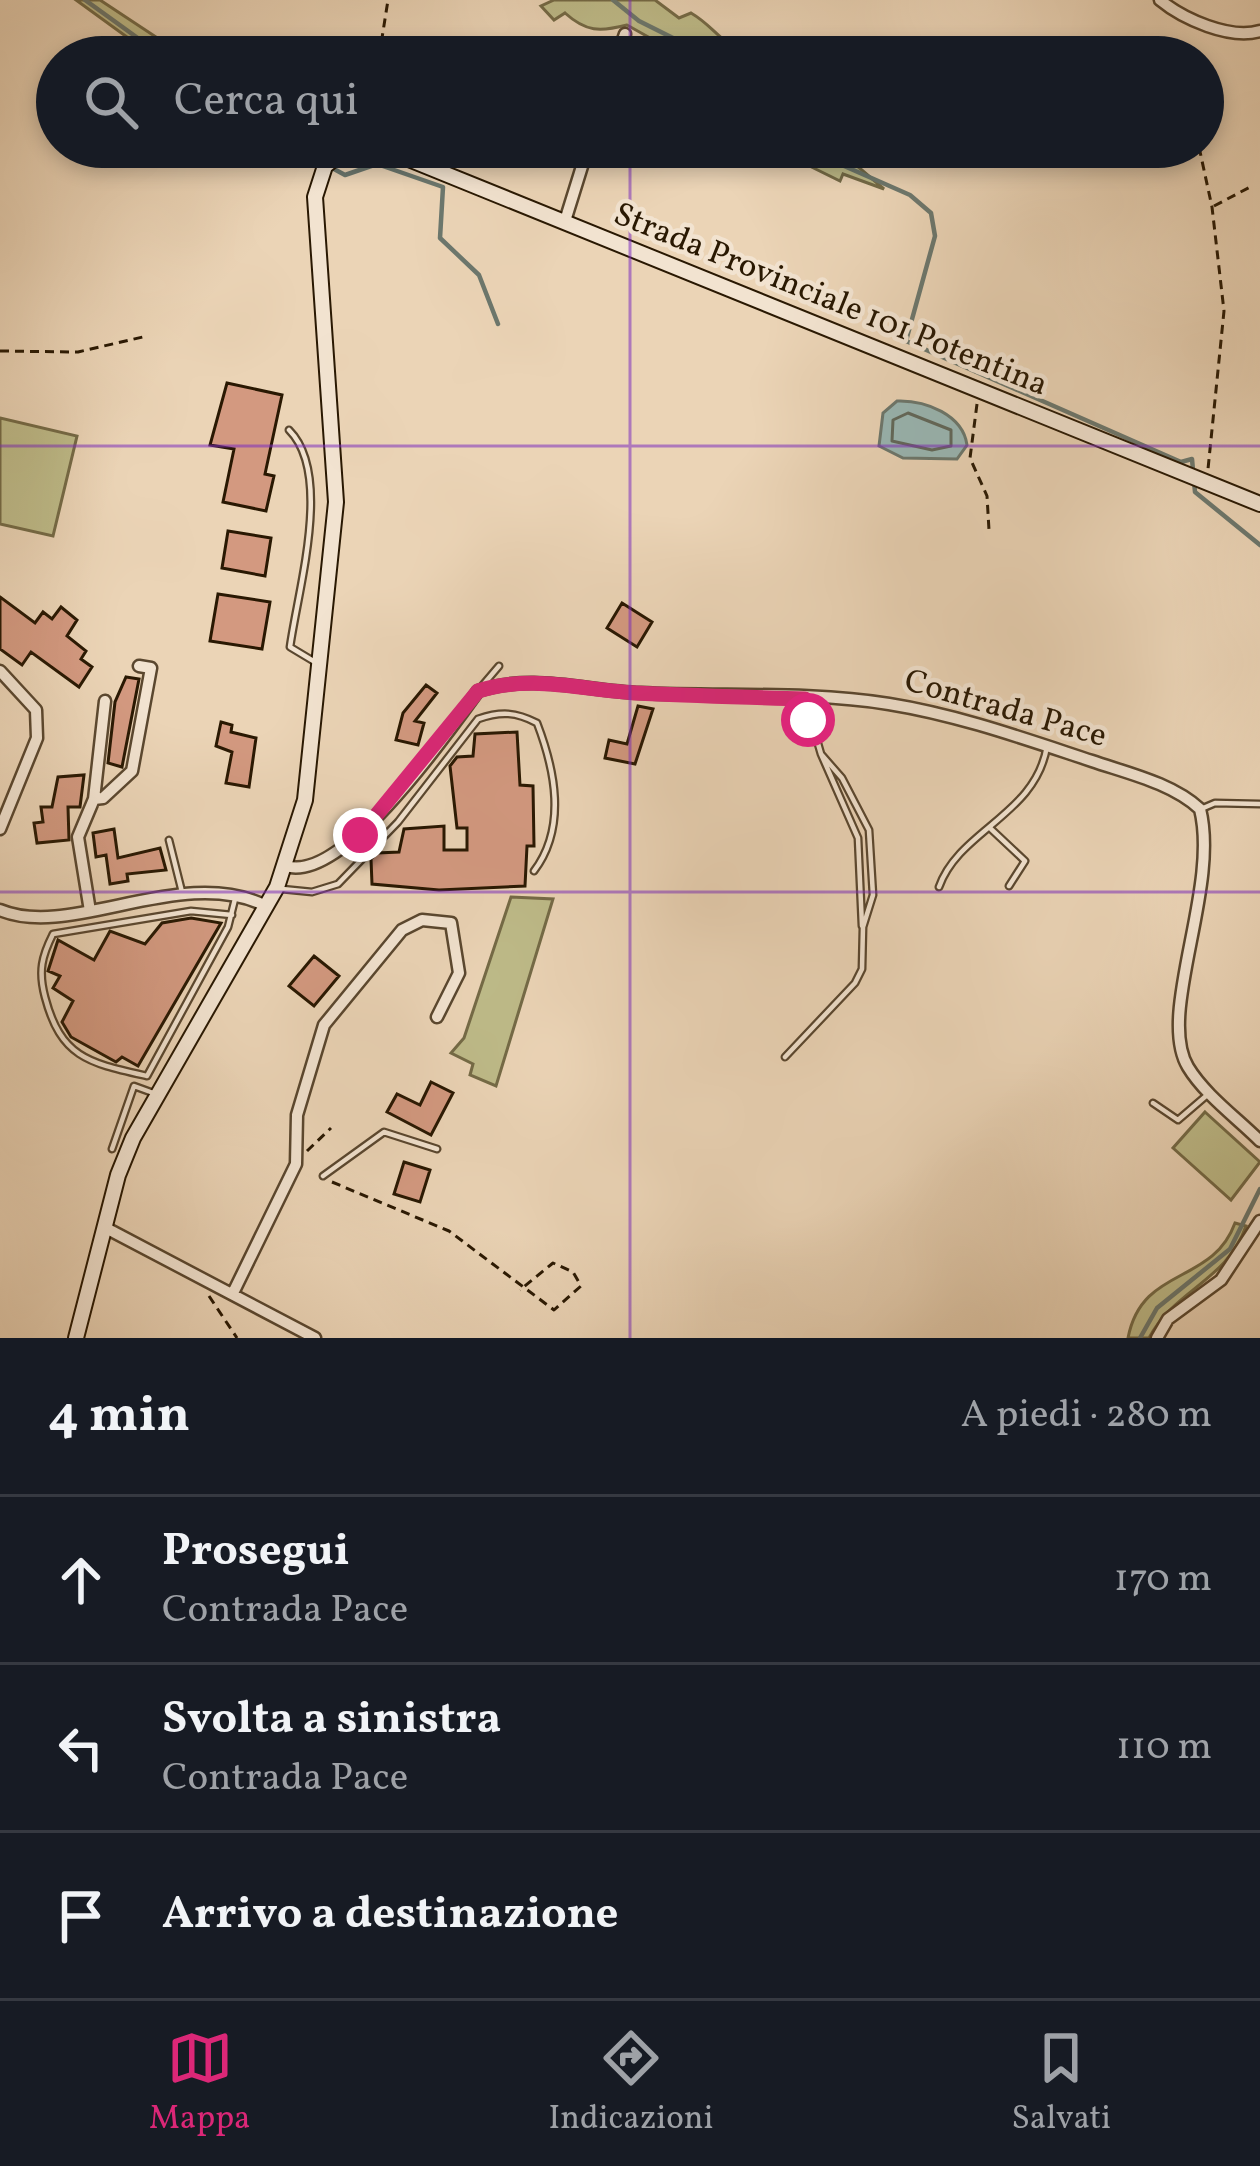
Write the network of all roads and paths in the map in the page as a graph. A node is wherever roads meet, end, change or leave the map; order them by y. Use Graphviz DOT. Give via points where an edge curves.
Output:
graph roads {
  1 [pos="388,0"];
  2 [pos="1160,0"];
  3 [pos="1260,31"];
  4 [pos="382,36"];
  5 [pos="324,168"];
  6 [pos="432,168"];
  7 [pos="581,168"];
  8 [pos="1204,168"];
  9 [pos="1252,186"];
  10 [pos="1212,207"];
  11 [pos="565,221"];
  12 [pos="147,336"];
  13 [pos="0,351"];
  14 [pos="982,391"];
  15 [pos="289,430"];
  16 [pos="1196,478"];
  17 [pos="1260,504"];
  18 [pos="989,530"];
  19 [pos="320,663"];
  20 [pos="139,666"];
  21 [pos="499,666"];
  22 [pos="0,671"];
  23 [pos="478,691"];
  24 [pos="805,699"];
  25 [pos="104,701"];
  26 [pos="1047,746"];
  27 [pos="821,754"];
  28 [pos="94,799"];
  29 [pos="1260,804"];
  30 [pos="1200,809"];
  31 [pos="0,829"];
  32 [pos="991,829"];
  33 [pos="169,840"];
  34 [pos="286,866"];
  35 [pos="534,871"];
  36 [pos="1009,886"];
  37 [pos="277,887"];
  38 [pos="939,887"];
  39 [pos="182,892"];
  40 [pos="236,896"];
  41 [pos="266,906"];
  42 [pos="0,910"];
  43 [pos="89,910"];
  44 [pos="232,915"];
  45 [pos="862,927"];
  46 [pos="437,1017"];
  47 [pos="785,1057"];
  48 [pos="1210,1092"];
  49 [pos="156,1094"];
  50 [pos="1153,1103"];
  51 [pos="331,1128"];
  52 [pos="1260,1141"];
  53 [pos="112,1149"];
  54 [pos="437,1149"];
  55 [pos="296,1163"];
  56 [pos="323,1176"];
  57 [pos="1260,1221"];
  58 [pos="104,1227"];
  59 [pos="213,1282"];
  60 [pos="520,1290"];
  61 [pos="232,1293"];
  62 [pos="76,1338"];
  63 [pos="237,1338"];
  64 [pos="314,1338"];
  65 [pos="1156,1338"];
  1 -- 4 [label="path"];
  2 -- 3 [label="street" via="1205,24"];
  5 -- 19 [label="main road" via="315,197 336,502"];
  6 -- 11 [label="main road, Strada Provinciale 101 Potentina"];
  7 -- 11 [label="street"];
  8 -- 10 [label="path"];
  9 -- 10 [label="path"];
  10 -- 16 [label="path" via="1224,311"];
  11 -- 14 [label="main road, Strada Provinciale 101 Potentina"];
  12 -- 13 [label="path" via="78,352"];
  14 -- 16 [label="main road, Strada Provinciale 101 Potentina"];
  14 -- 18 [label="path" via="970,458 987,496"];
  15 -- 19 [label="lane" via="314,476 290,647"];
  16 -- 17 [label="main road, Strada Provinciale 101 Potentina"];
  19 -- 34 [label="main road" via="305,800"];
  20 -- 28 [label="street" via="151,668 132,771"];
  21 -- 23 [label="lane"];
  22 -- 31 [label="street" via="36,710 37,738"];
  23 -- 24 [label="street, Contrada Pace" via="518,681"];
  23 -- 34 [label="street" via="360,835 316,867"];
  24 -- 26 [label="street, Contrada Pace" via="925,711"];
  24 -- 27 [label="lane"];
  25 -- 28 [label="street"];
  26 -- 30 [label="street, Contrada Pace" via="1156,784"];
  26 -- 32 [label="lane" via="1036,783"];
  27 -- 45 [label="lane" via="857,838"];
  27 -- 45 [label="lane" via="869,830 873,895"];
  28 -- 43 [label="street" via="78,836"];
  29 -- 30 [label="lane"];
  30 -- 48 [label="street" via="1207,868 1177,1024 1190,1070"];
  32 -- 36 [label="lane" via="1025,861"];
  32 -- 38 [label="lane" via="946,867"];
  33 -- 39 [label="lane"];
  34 -- 37 [label="main road"];
  35 -- 37 [label="lane" via="557,804 547,748 537,723 496,713 478,718 338,884 312,892"];
  37 -- 41 [label="main road"];
  39 -- 40 [label="street"];
  39 -- 43 [label="street"];
  40 -- 41 [label="street"];
  40 -- 44 [label="lane"];
  41 -- 49 [label="main road"];
  42 -- 43 [label="street"];
  44 -- 44 [label="lane" via="191,911 53,934 40,958 54,1030 97,1064 147,1076"];
  45 -- 47 [label="lane" via="855,983"];
  46 -- 55 [label="street" via="459,973 451,923 422,920 402,930 324,1025 297,1115"];
  48 -- 50 [label="lane" via="1178,1120"];
  48 -- 52 [label="street"];
  49 -- 53 [label="lane" via="134,1086"];
  49 -- 58 [label="main road"];
  51 -- 55 [label="path"];
  54 -- 56 [label="lane" via="385,1132"];
  55 -- 61 [label="street"];
  56 -- 60 [label="path" via="449,1232"];
  57 -- 65 [label="street" via="1221,1280 1168,1318"];
  58 -- 59 [label="street"];
  58 -- 62 [label="main road"];
  59 -- 61 [label="street"];
  59 -- 63 [label="path" via="208,1297"];
  60 -- 60 [label="path" via="554,1310 581,1286 554,1262"];
  61 -- 64 [label="street"];
}
